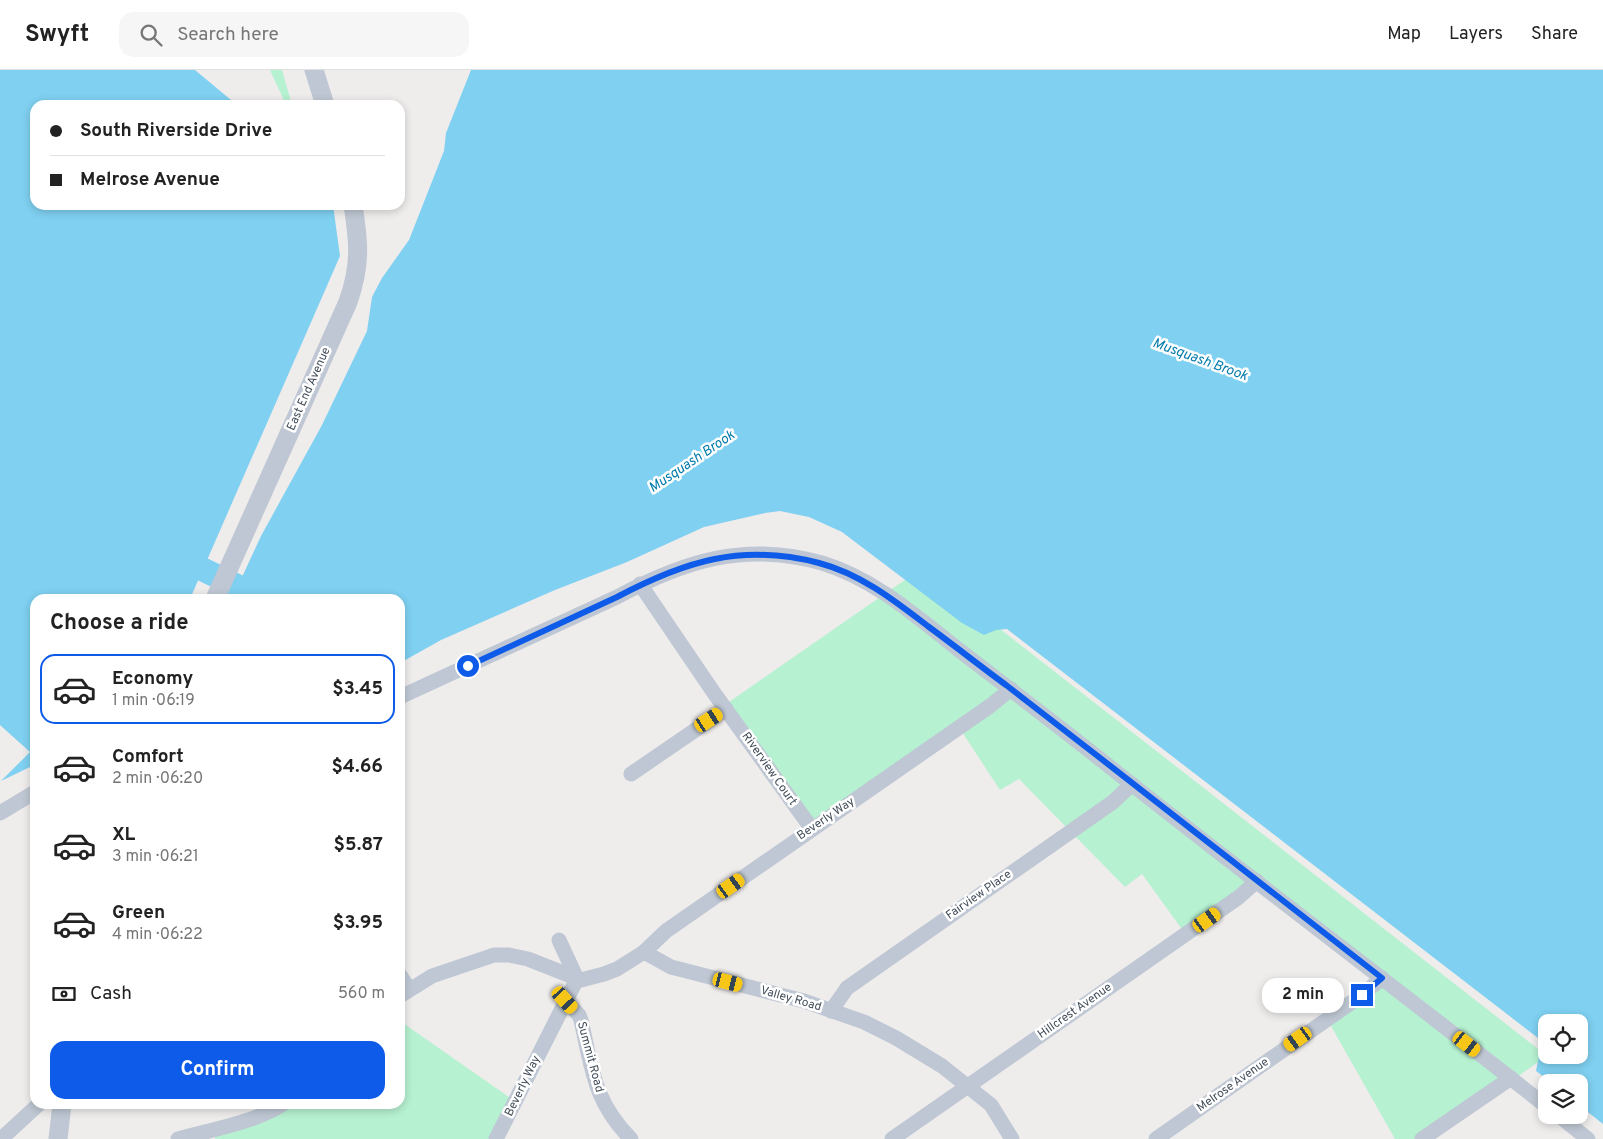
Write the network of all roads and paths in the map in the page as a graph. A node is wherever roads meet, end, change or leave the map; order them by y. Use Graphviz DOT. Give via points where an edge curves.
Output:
graph roads {
  1 [pos="314,70"];
  2 [pos="323,100"];
  3 [pos="354,210"];
  4 [pos="640,584"];
  5 [pos="217,594"];
  6 [pos="1010,689"];
  7 [pos="405,695"];
  8 [pos="726,709"];
  9 [pos="631,774"];
  10 [pos="1132,784"];
  11 [pos="30,795"];
  12 [pos="0,813"];
  13 [pos="812,829"];
  14 [pos="1257,881"];
  15 [pos="559,940"];
  16 [pos="644,952"];
  17 [pos="1382,978"];
  18 [pos="576,979"];
  19 [pos="405,992"];
  20 [pos="565,1000"];
  21 [pos="831,1011"];
  22 [pos="1511,1078"];
  23 [pos="968,1086"];
  24 [pos="1538,1100"];
  25 [pos="33,1109"];
  26 [pos="61,1109"];
  27 [pos="274,1109"];
  28 [pos="1569,1124"];
  29 [pos="215,1134"];
  30 [pos="0,1139"];
  31 [pos="58,1139"];
  32 [pos="178,1139"];
  33 [pos="496,1139"];
  34 [pos="631,1139"];
  35 [pos="892,1139"];
  36 [pos="1012,1139"];
  37 [pos="1156,1139"];
  38 [pos="1422,1139"];
  39 [pos="1588,1139"];
  1 -- 2 [label="street"];
  3 -- 5 [label="street, East End Avenue" via="359,249 355,283"];
  4 -- 6 [label="street" via="687,565 729,556 773,555 821,563 857,577 887,594"];
  4 -- 7 [label="street"];
  4 -- 8 [label="street, Riverview Court"];
  6 -- 10 [label="street"];
  6 -- 13 [label="street, Beverly Way"];
  8 -- 9 [label="street"];
  8 -- 13 [label="street, Riverview Court"];
  10 -- 14 [label="street"];
  10 -- 21 [label="street, Fairview Place" via="1113,802 848,988"];
  11 -- 12 [label="street"];
  13 -- 16 [label="street, Beverly Way" via="666,931"];
  14 -- 17 [label="street"];
  14 -- 23 [label="street, Hillcrest Avenue" via="1239,898"];
  15 -- 18 [label="street"];
  16 -- 18 [label="street" via="617,969"];
  16 -- 21 [label="street, Valley Road" via="671,966"];
  17 -- 22 [label="street"];
  17 -- 37 [label="street, Melrose Avenue"];
  18 -- 19 [label="street" via="528,959 494,955 432,976"];
  18 -- 20 [label="street, Beverly Way"];
  20 -- 33 [label="street, Beverly Way"];
  20 -- 34 [label="street, Summit Road" via="581,1020 601,1099"];
  21 -- 23 [label="street, Valley Road" via="864,1022 896,1038"];
  22 -- 24 [label="street"];
  22 -- 38 [label="street"];
  23 -- 35 [label="street, Hillcrest Avenue"];
  23 -- 36 [label="street, Valley Road" via="990,1105"];
  25 -- 30 [label="street"];
  26 -- 31 [label="street"];
  27 -- 29 [label="street"];
  28 -- 39 [label="street"];
  29 -- 32 [label="street"];
}
